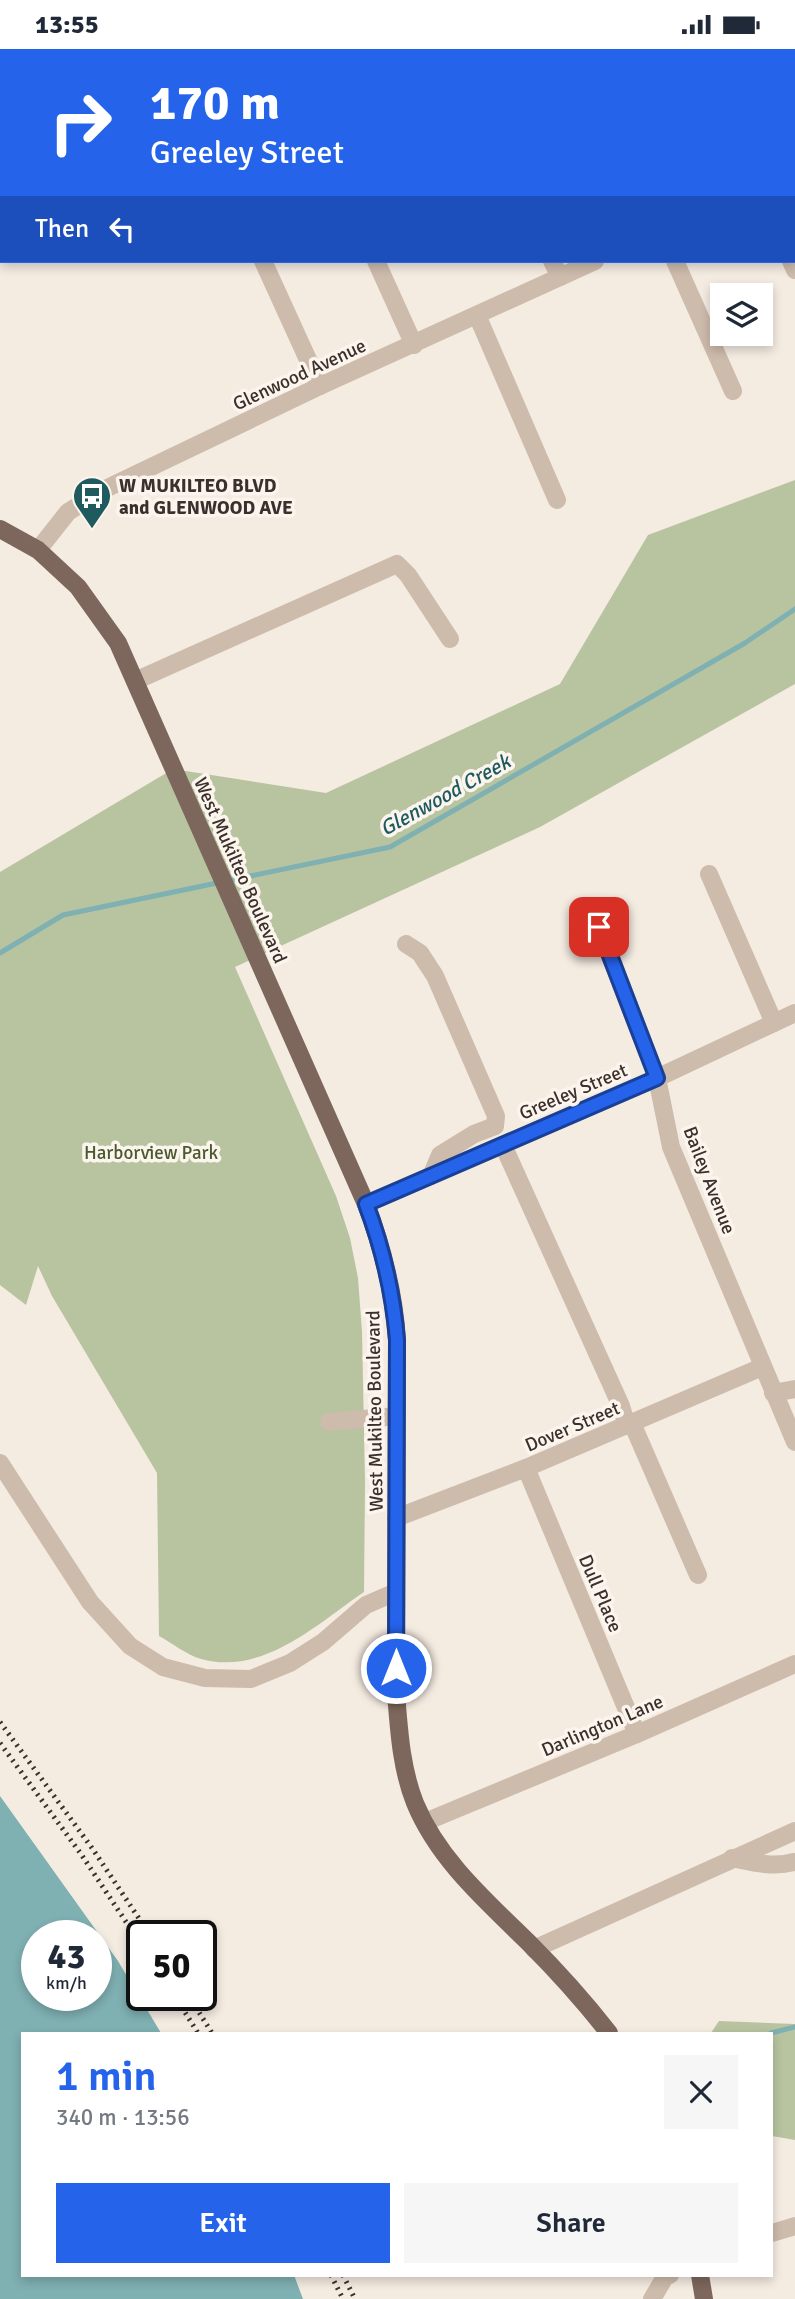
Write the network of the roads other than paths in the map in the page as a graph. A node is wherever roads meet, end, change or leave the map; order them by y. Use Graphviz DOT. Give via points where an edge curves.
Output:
graph roads {
  1 [pos="264,263"];
  2 [pos="377,263"];
  3 [pos="585,263"];
  4 [pos="676,263"];
  5 [pos="556,269"];
  6 [pos="477,315"];
  7 [pos="414,345"];
  8 [pos="320,386"];
  9 [pos="733,391"];
  10 [pos="557,500"];
  11 [pos="0,529"];
  12 [pos="38,550"];
  13 [pos="450,639"];
  14 [pos="135,681"];
  15 [pos="709,874"];
  16 [pos="599,927"];
  17 [pos="406,944"];
  18 [pos="795,1013"];
  19 [pos="774,1023"];
  20 [pos="657,1078"];
  21 [pos="503,1145"];
  22 [pos="431,1175"];
  23 [pos="366,1204"];
  24 [pos="762,1367"];
  25 [pos="795,1389"];
  26 [pos="774,1393"];
  27 [pos="397,1416"];
  28 [pos="329,1422"];
  29 [pos="629,1424"];
  30 [pos="795,1442"];
  31 [pos="0,1463"];
  32 [pos="526,1468"];
  33 [pos="396,1518"];
  34 [pos="698,1575"];
  35 [pos="396,1592"];
  36 [pos="795,1664"];
  37 [pos="637,1734"];
  38 [pos="425,1822"];
  39 [pos="795,1831"];
  40 [pos="732,1858"];
  41 [pos="794,1862"];
  42 [pos="534,1949"];
  43 [pos="608,2032"];
  44 [pos="795,2226"];
  45 [pos="773,2233"];
  46 [pos="665,2277"];
  47 [pos="700,2277"];
  48 [pos="652,2299"];
  49 [pos="704,2299"];
  1 -- 8 [label="street"];
  2 -- 7 [label="street"];
  3 -- 5 [label="street, Glenwood Avenue"];
  4 -- 9 [label="street"];
  5 -- 6 [label="street, Glenwood Avenue"];
  6 -- 7 [label="street, Glenwood Avenue"];
  6 -- 10 [label="street"];
  7 -- 8 [label="street, Glenwood Avenue"];
  8 -- 12 [label="street, Glenwood Avenue" via="100,491 68,513"];
  11 -- 12 [label="main road, West Mukilteo Boulevard"];
  12 -- 14 [label="main road, West Mukilteo Boulevard" via="78,587 118,643"];
  13 -- 14 [label="street" via="397,564"];
  14 -- 23 [label="main road, West Mukilteo Boulevard"];
  15 -- 19 [label="street"];
  16 -- 20 [label="street, Bailey Avenue"];
  17 -- 22 [label="street" via="420,953 435,976 496,1116 495,1126 440,1155"];
  18 -- 19 [label="street, Greeley Street"];
  19 -- 20 [label="street, Greeley Street"];
  20 -- 21 [label="street, Greeley Street"];
  20 -- 24 [label="street, Bailey Avenue" via="671,1147"];
  21 -- 22 [label="street, Greeley Street"];
  21 -- 29 [label="street"];
  22 -- 23 [label="street, Greeley Street"];
  23 -- 27 [label="main road, West Mukilteo Boulevard" via="395,1305"];
  24 -- 26 [label="street, Bailey Avenue"];
  24 -- 29 [label="street, Dover Street"];
  25 -- 26 [label="street"];
  26 -- 30 [label="street, Bailey Avenue"];
  27 -- 28 [label="street"];
  27 -- 33 [label="main road, West Mukilteo Boulevard"];
  29 -- 32 [label="street, Dover Street"];
  29 -- 34 [label="street"];
  31 -- 35 [label="street" via="90,1602 130,1646 163,1667 205,1678 251,1679 290,1663 366,1605"];
  32 -- 33 [label="street, Dover Street"];
  32 -- 37 [label="street, Dull Place"];
  33 -- 35 [label="main road, West Mukilteo Boulevard"];
  35 -- 38 [label="main road, West Mukilteo Boulevard" via="400,1742"];
  36 -- 37 [label="street, Darlington Lane"];
  37 -- 38 [label="street, Darlington Lane"];
  38 -- 42 [label="main road, West Mukilteo Boulevard" via="446,1857"];
  39 -- 40 [label="street"];
  40 -- 41 [label="street" via="768,1864"];
  40 -- 42 [label="street"];
  42 -- 43 [label="main road, West Mukilteo Boulevard"];
  44 -- 45 [label="street"];
  46 -- 48 [label="street"];
  47 -- 49 [label="main road"];
}
